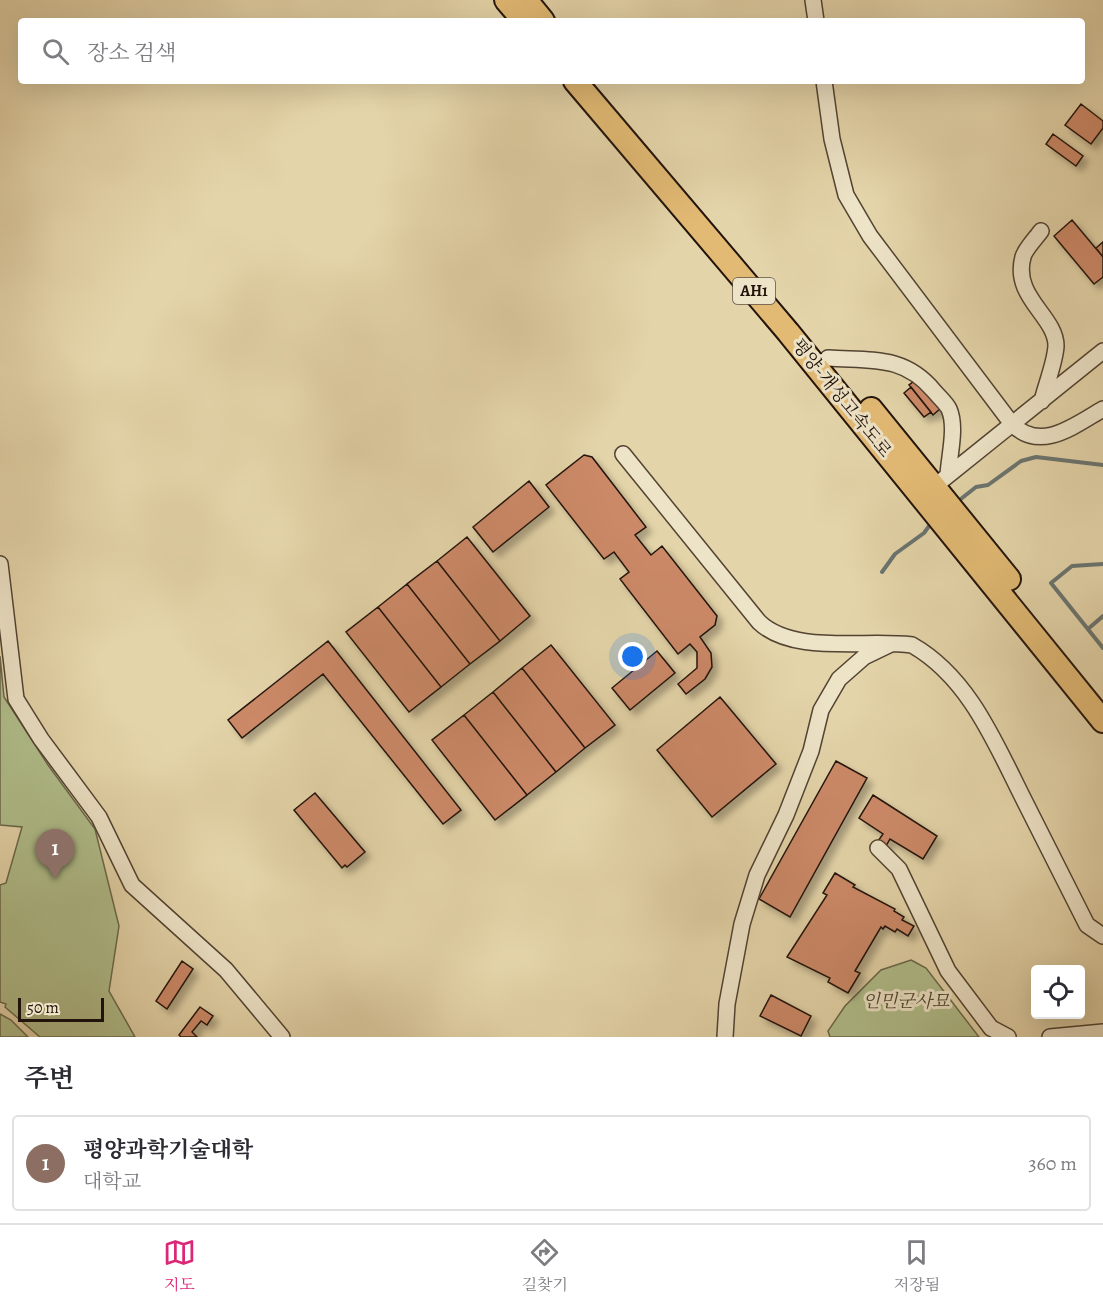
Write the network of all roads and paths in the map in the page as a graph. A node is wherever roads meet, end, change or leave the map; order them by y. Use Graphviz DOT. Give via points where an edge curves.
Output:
graph roads {
  1 [pos="507,0"];
  2 [pos="526,0"];
  3 [pos="813,0"];
  4 [pos="522,18"];
  5 [pos="541,18"];
  6 [pos="816,18"];
  7 [pos="578,84"];
  8 [pos="597,84"];
  9 [pos="824,84"];
  10 [pos="1041,231"];
  11 [pos="1103,351"];
  12 [pos="828,358"];
  13 [pos="1042,400"];
  14 [pos="1103,409"];
  15 [pos="1012,424"];
  16 [pos="623,454"];
  17 [pos="941,498"];
  18 [pos="0,564"];
  19 [pos="893,643"];
  20 [pos="1103,698"];
  21 [pos="1103,721"];
  22 [pos="878,848"];
  23 [pos="1103,936"];
  24 [pos="1103,1032"];
  25 [pos="282,1037"];
  26 [pos="725,1037"];
  27 [pos="1008,1037"];
  28 [pos="1050,1037"];
  1 -- 4 [label="highway"];
  2 -- 5 [label="highway"];
  3 -- 6 [label="street"];
  7 -- 17 [label="highway, 평양-개성고속도로 / AH1" via="788,332"];
  8 -- 12 [label="highway, 평양-개성고속도로 / AH1"];
  9 -- 15 [label="street" via="834,151 846,195 870,236"];
  10 -- 13 [label="street" via="1023,257 1023,282 1050,327 1056,346"];
  11 -- 13 [label="street"];
  12 -- 17 [label="highway, 평양-개성고속도로 / AH1"];
  12 -- 17 [label="street" via="906,366 922,376 949,409 952,424"];
  13 -- 15 [label="street"];
  14 -- 15 [label="street" via="1061,433 1042,438 1027,435"];
  15 -- 17 [label="street"];
  16 -- 19 [label="street" via="770,631 795,641"];
  17 -- 20 [label="highway, 평양-개성고속도로 / AH1"];
  17 -- 21 [label="highway, 평양-개성고속도로 / AH1"];
  18 -- 25 [label="street" via="16,699 99,817 132,885 226,970"];
  19 -- 23 [label="street" via="912,645 929,655 960,686 993,735 1088,925"];
  19 -- 26 [label="street" via="864,657 839,679 821,710 811,752 786,816 757,874 742,924"];
  22 -- 27 [label="street" via="899,869 948,971 991,1028"];
  24 -- 28 [label="street"];
}
